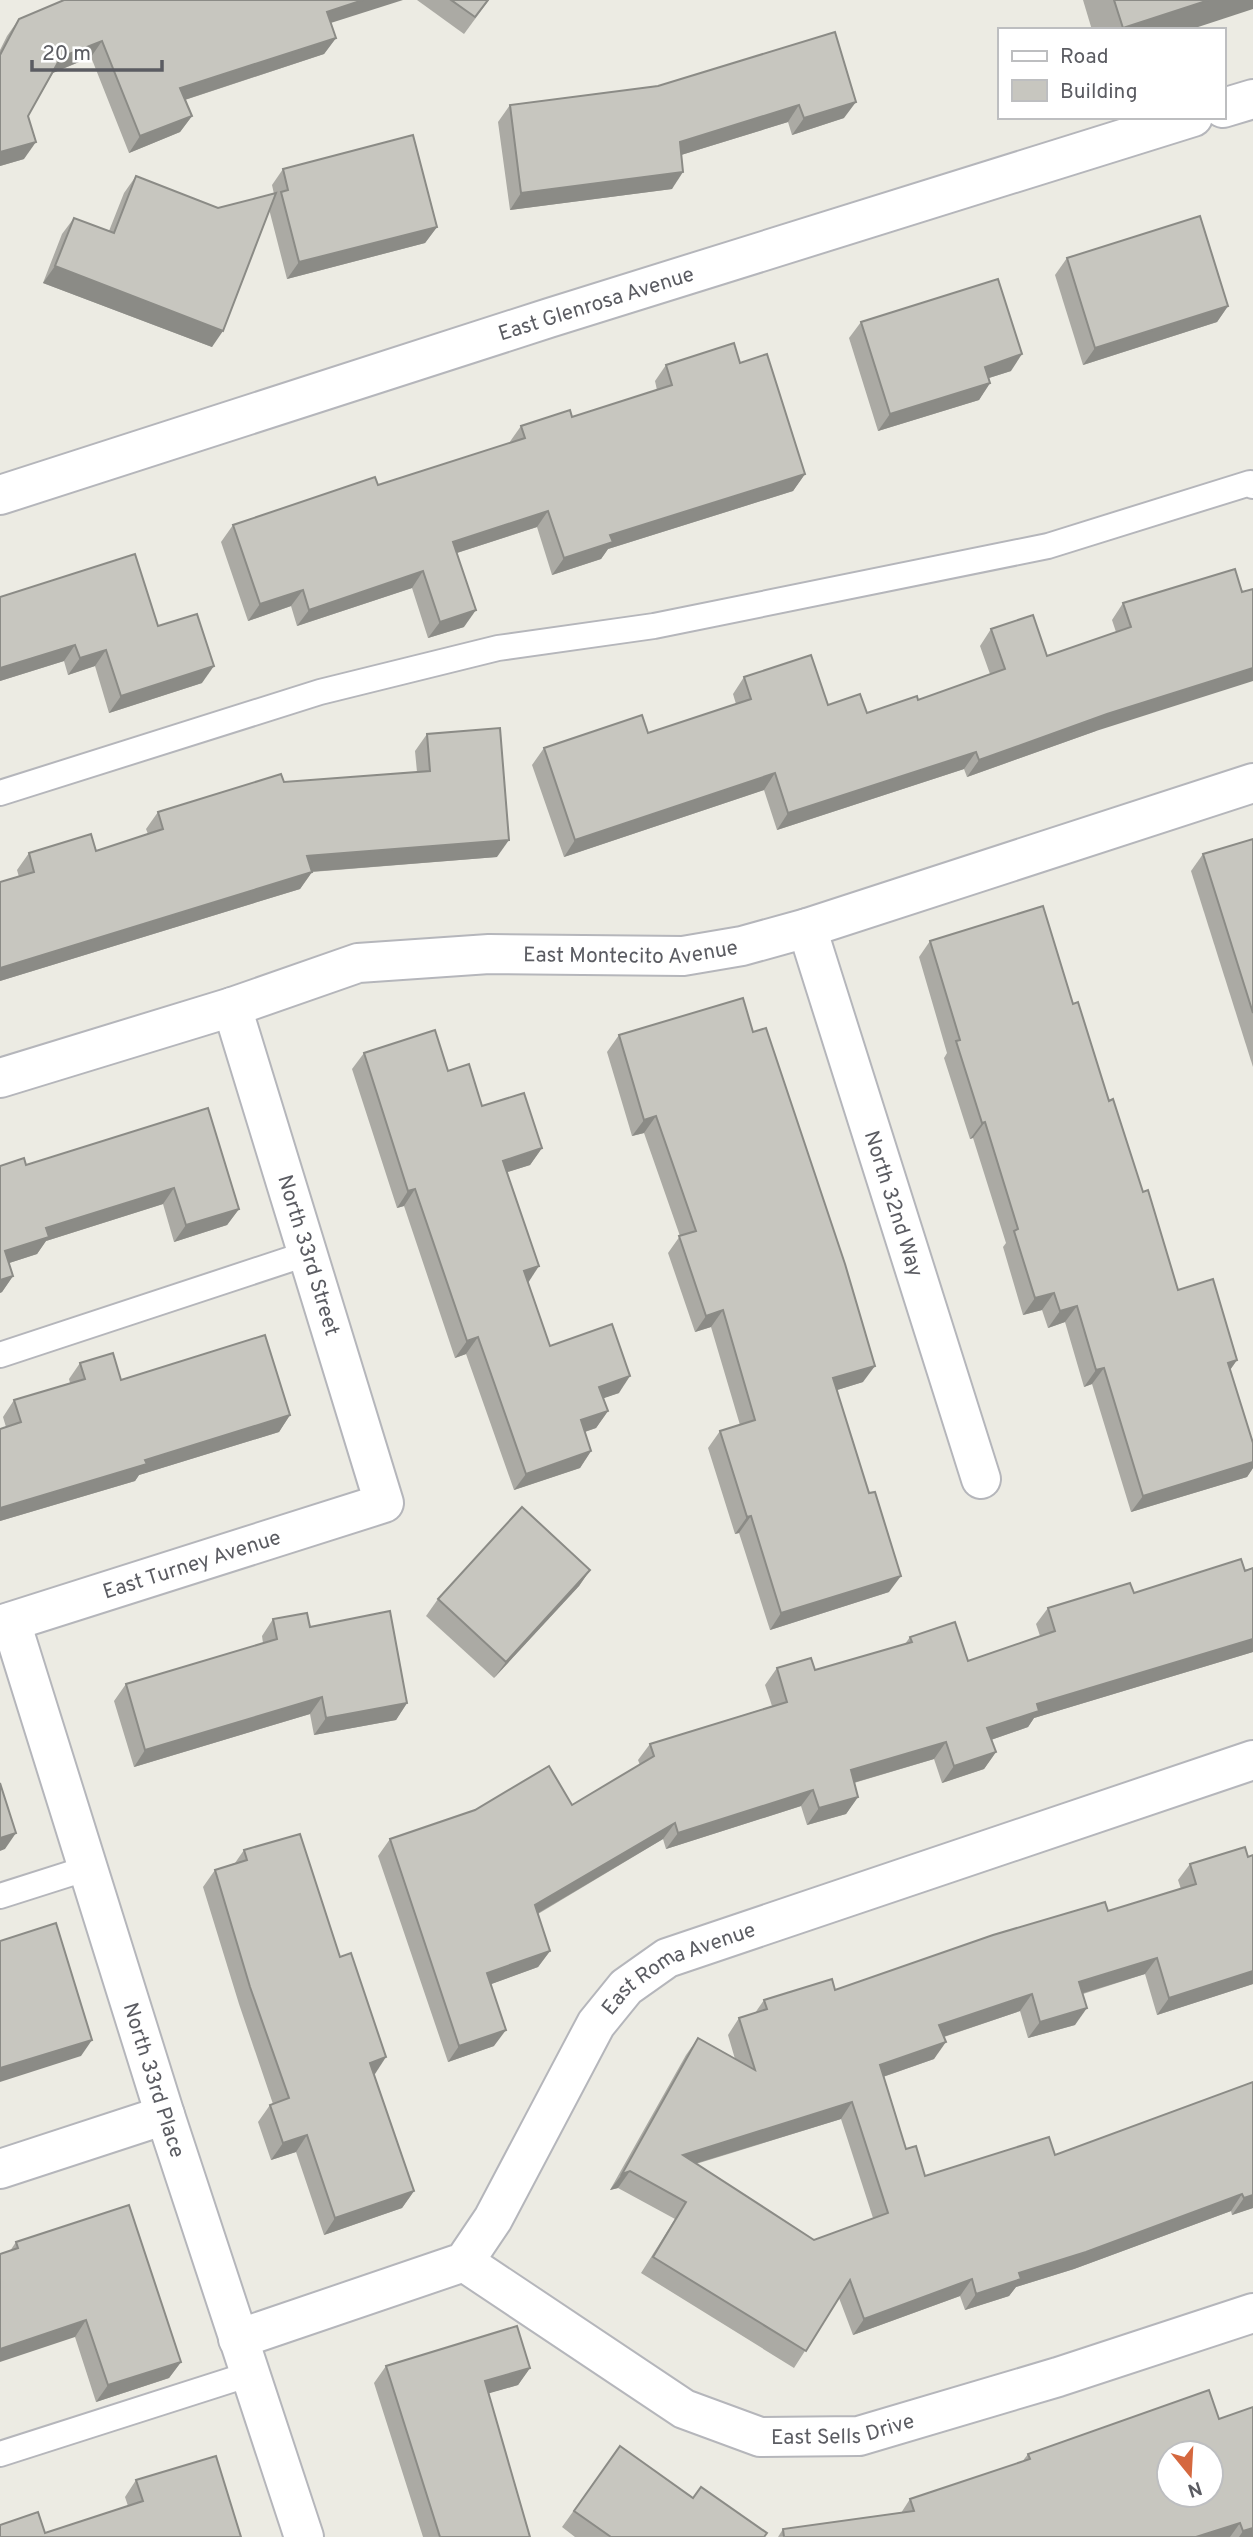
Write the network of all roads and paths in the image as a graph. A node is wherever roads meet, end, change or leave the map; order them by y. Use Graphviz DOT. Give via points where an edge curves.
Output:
graph roads {
  1 [pos="1253,99"];
  2 [pos="1225,107"];
  3 [pos="1187,119"];
  4 [pos="1253,486"];
  5 [pos="1,491"];
  6 [pos="1253,783"];
  7 [pos="0,793"];
  8 [pos="807,928"];
  9 [pos="232,1007"];
  10 [pos="0,1078"];
  11 [pos="309,1253"];
  12 [pos="0,1355"];
  13 [pos="981,1479"];
  14 [pos="384,1503"];
  15 [pos="5,1624"];
  16 [pos="1253,1760"];
  17 [pos="88,1868"];
  18 [pos="0,1896"];
  19 [pos="165,2115"];
  20 [pos="0,2169"];
  21 [pos="464,2262"];
  22 [pos="1253,2313"];
  23 [pos="244,2357"];
  24 [pos="0,2454"];
  25 [pos="304,2537"];
  1 -- 2 [label="street"];
  3 -- 5 [label="street, East Glenrosa Avenue"];
  4 -- 7 [label="lane" via="1250,483 1048,546 654,626 498,648 358,682"];
  6 -- 8 [label="street, East Montecito Avenue"];
  8 -- 9 [label="street, East Montecito Avenue" via="683,956 489,954 358,963"];
  8 -- 13 [label="street, North 32nd Way"];
  9 -- 10 [label="street, East Montecito Avenue"];
  9 -- 11 [label="street, North 33rd Street"];
  11 -- 12 [label="lane"];
  11 -- 14 [label="street, North 33rd Street"];
  14 -- 15 [label="street, East Turney Avenue"];
  15 -- 17 [label="street, North 33rd Place"];
  16 -- 21 [label="street, East Roma Avenue" via="667,1958 626,1987 596,2024 493,2219"];
  17 -- 18 [label="lane"];
  17 -- 19 [label="street, North 33rd Place"];
  19 -- 20 [label="street"];
  19 -- 23 [label="street, North 33rd Place"];
  21 -- 22 [label="street, East Sells Drive" via="684,2409 760,2437 859,2436"];
  21 -- 23 [label="street"];
  23 -- 24 [label="lane"];
  23 -- 25 [label="street, North 33rd Place"];
}
